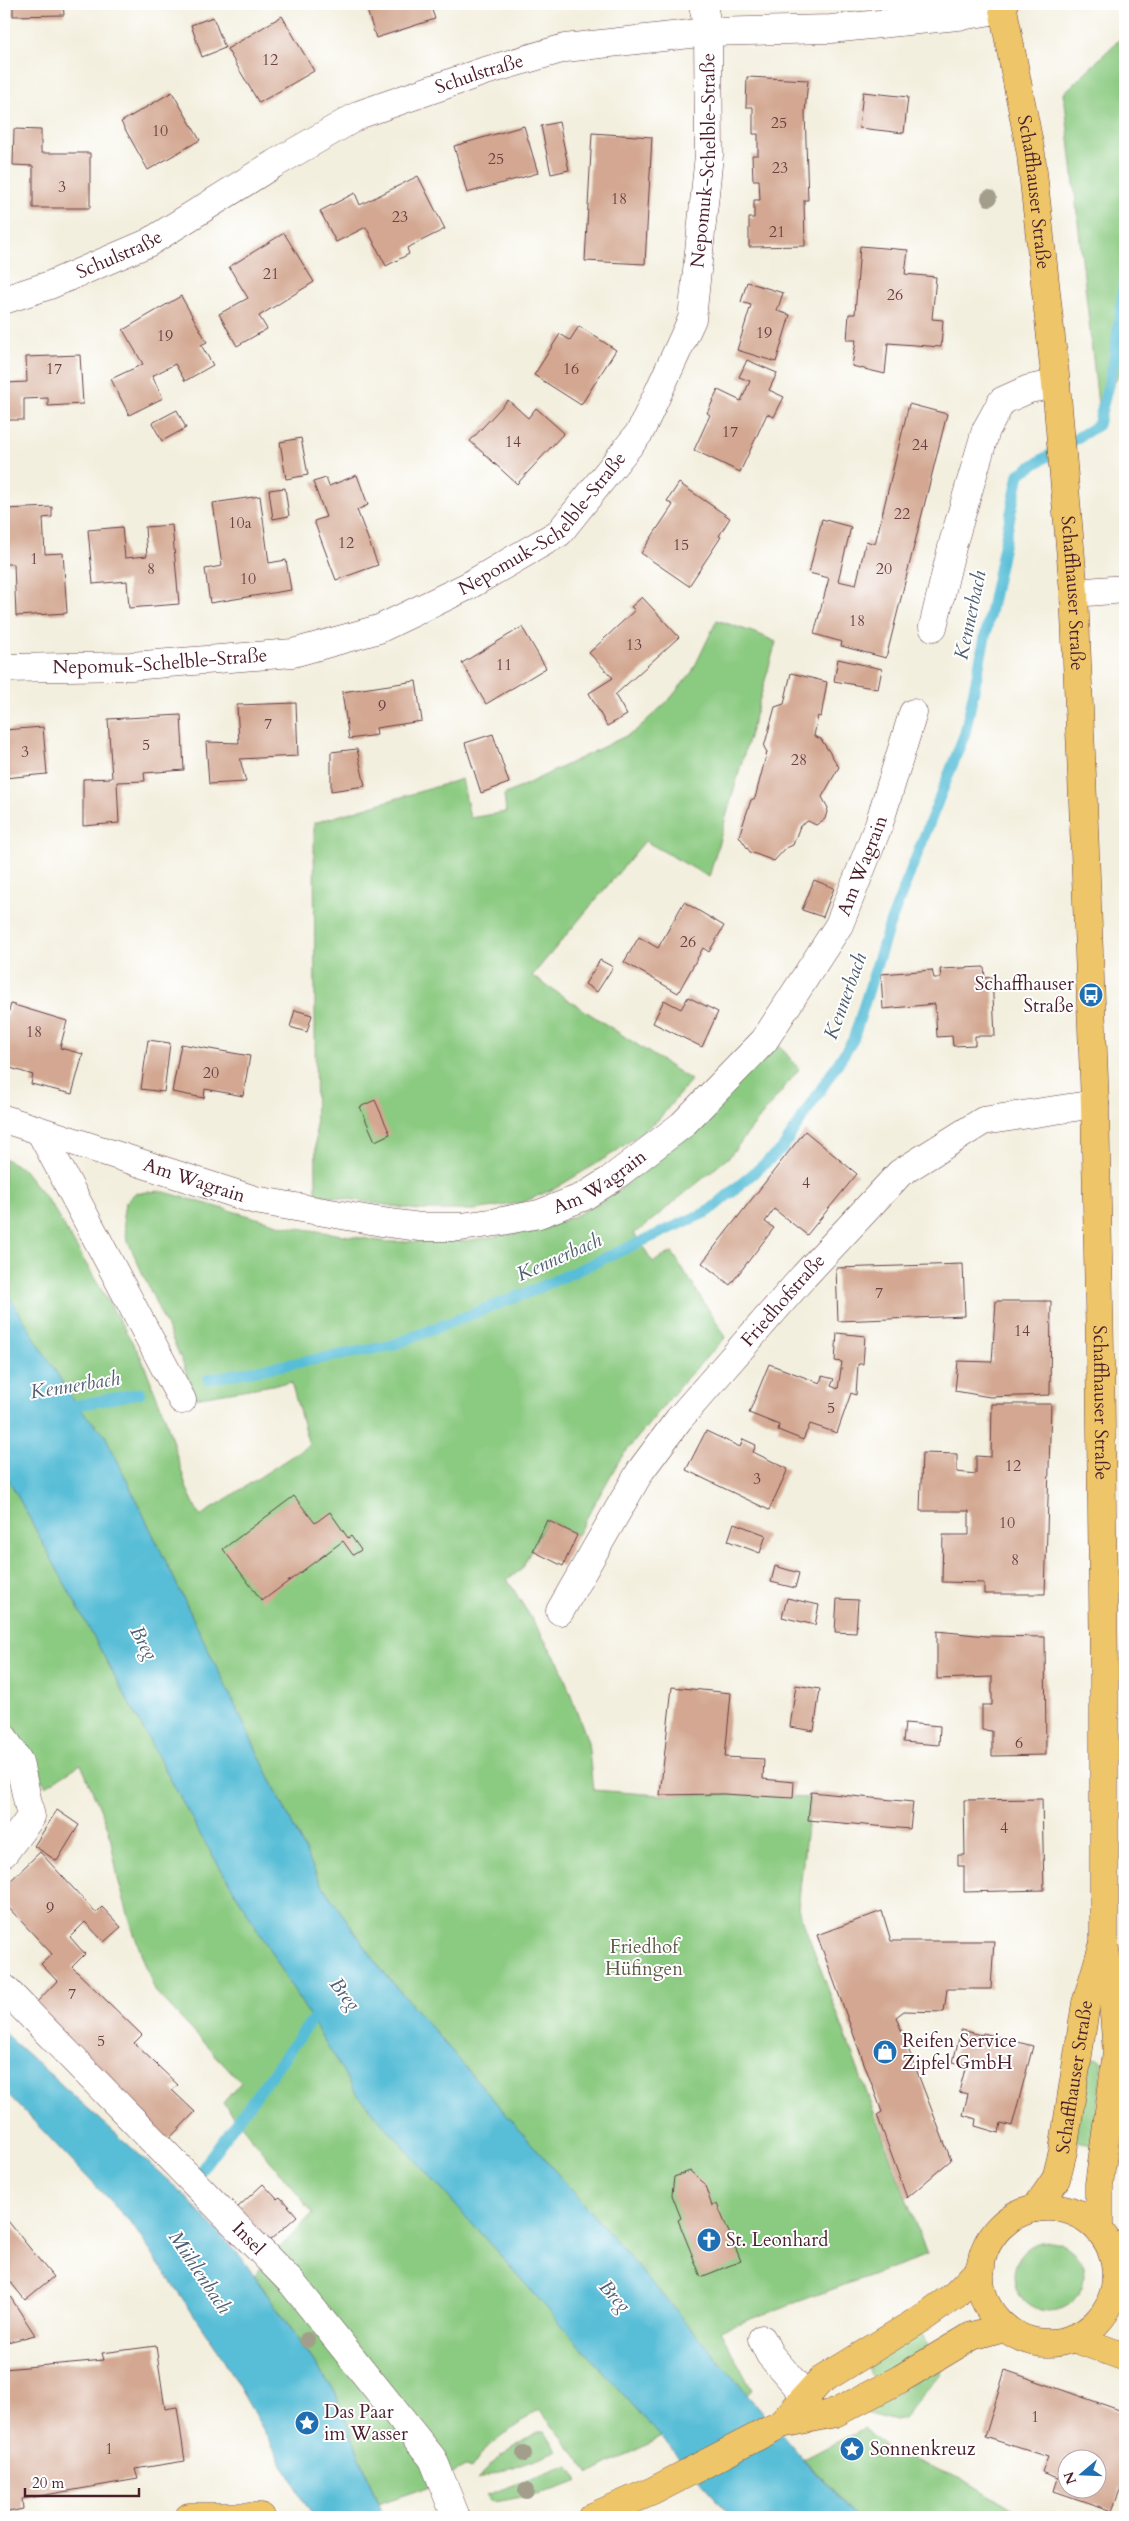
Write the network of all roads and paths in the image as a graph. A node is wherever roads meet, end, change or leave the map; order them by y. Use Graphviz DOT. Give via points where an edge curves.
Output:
graph roads {
  1 [pos="703,4"];
  2 [pos="1002,6"];
  3 [pos="708,32"];
  4 [pos="4,300"];
  5 [pos="1057,396"];
  6 [pos="1125,589"];
  7 [pos="1074,593"];
  8 [pos="933,627"];
  9 [pos="4,668"];
  10 [pos="912,713"];
  11 [pos="1095,1104"];
  12 [pos="4,1119"];
  13 [pos="41,1133"];
  14 [pos="182,1400"];
  15 [pos="560,1610"];
  16 [pos="4,1738"];
  17 [pos="4,1853"];
  18 [pos="1104,1943"];
  19 [pos="4,1988"];
  20 [pos="1036,2208"];
  21 [pos="1099,2230"];
  22 [pos="980,2268"];
  23 [pos="1121,2288"];
  24 [pos="1004,2327"];
  25 [pos="1073,2338"];
  26 [pos="762,2339"];
  27 [pos="1125,2357"];
  28 [pos="806,2396"];
  29 [pos="782,2424"];
  30 [pos="188,2517"];
  31 [pos="261,2517"];
  32 [pos="456,2517"];
  33 [pos="592,2517"];
  1 -- 3 [label="street, Nepomuk-Schelble-Straße"];
  2 -- 3 [label="street, Schulstraße" via="967,15 831,29"];
  2 -- 5 [label="main road, Schaffhauser Straße" via="1031,154"];
  3 -- 4 [label="street, Schulstraße" via="565,48 482,72 361,114 148,243 50,285"];
  3 -- 9 [label="street, Nepomuk-Schelble-Straße" via="709,155 692,319 640,432 558,533 468,586 379,629 293,653 130,666"];
  5 -- 7 [label="main road, Schaffhauser Straße"];
  5 -- 8 [label="street" via="1029,389 1002,401 986,430 953,543"];
  6 -- 7 [label="street"];
  7 -- 11 [label="main road, Schaffhauser Straße"];
  10 -- 13 [label="street, Am Wagrain" via="879,824 838,925 764,1041 682,1125 583,1197 539,1214 497,1222 461,1227 420,1227 255,1200"];
  11 -- 15 [label="street, Friedhofstraße" via="983,1121 900,1173 804,1276 680,1419 641,1470"];
  11 -- 18 [label="main road, Schaffhauser Straße" via="1104,1671"];
  12 -- 13 [label="street, Am Wagrain"];
  13 -- 14 [label="street"];
  16 -- 17 [label="street" via="18,1762 31,1817"];
  18 -- 20 [label="main road, Schaffhauser Straße" via="1086,2003 1056,2179"];
  18 -- 21 [label="main road, Schaffhauser Straße" via="1114,2001 1117,2053 1099,2184"];
  19 -- 32 [label="street, Insel" via="292,2283 433,2459"];
  20 -- 21 [label="main road" via="1060,2208 1077,2214"];
  20 -- 22 [label="main road" via="1007,2221 994,2234"];
  21 -- 23 [label="main road" via="1113,2255"];
  22 -- 24 [label="main road" via="987,2304"];
  22 -- 28 [label="main road" via="955,2295 861,2358 820,2381"];
  23 -- 25 [label="main road" via="1096,2323"];
  24 -- 25 [label="main road" via="1028,2340 1045,2343"];
  24 -- 29 [label="main road" via="965,2340 835,2413"];
  25 -- 27 [label="main road"];
  26 -- 28 [label="street" via="770,2355"];
  28 -- 29 [label="main road"];
  29 -- 33 [label="main road" via="635,2499"];
  30 -- 31 [label="main road"];
}
